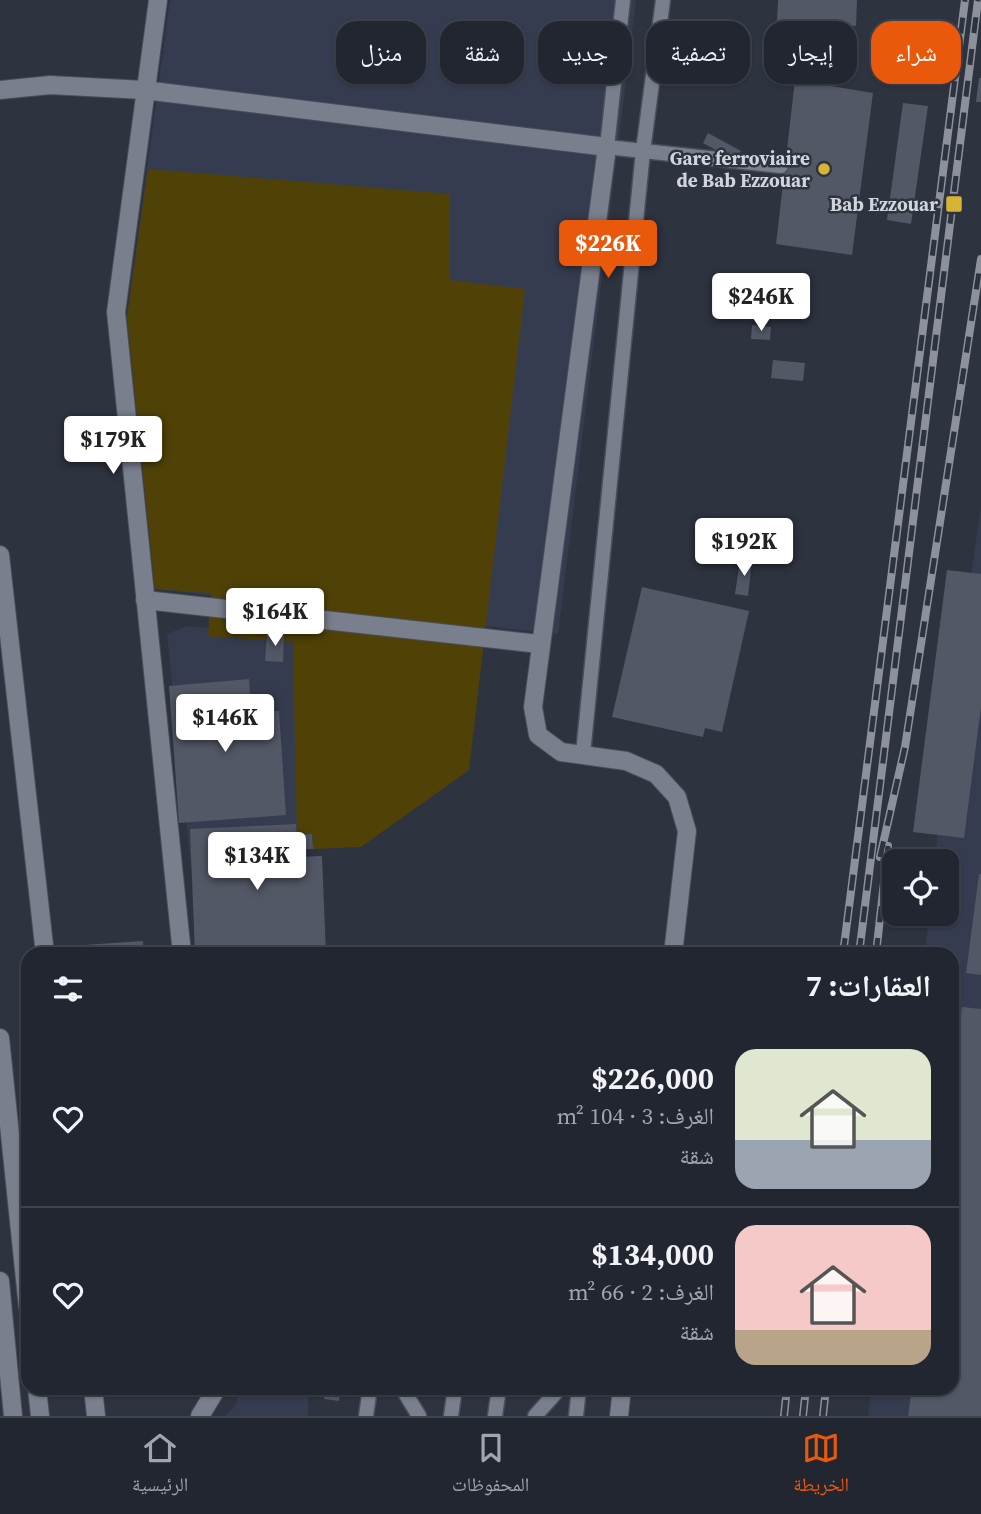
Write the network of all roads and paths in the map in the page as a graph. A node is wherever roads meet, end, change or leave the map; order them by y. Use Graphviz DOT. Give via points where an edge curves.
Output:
graph roads {
  1 [pos="158,0"];
  2 [pos="623,0"];
  3 [pos="663,0"];
  4 [pos="0,90"];
  5 [pos="144,90"];
  6 [pos="607,146"];
  7 [pos="643,151"];
  8 [pos="781,166"];
  9 [pos="0,555"];
  10 [pos="145,600"];
  11 [pos="539,644"];
  12 [pos="583,754"];
  13 [pos="44,947"];
  14 [pos="181,947"];
  15 [pos="674,947"];
  16 [pos="0,1038"];
  17 [pos="21,1240"];
  18 [pos="0,1281"];
  19 [pos="38,1395"];
  20 [pos="94,1395"];
  21 [pos="213,1395"];
  22 [pos="369,1395"];
  23 [pos="406,1395"];
  24 [pos="454,1395"];
  25 [pos="499,1395"];
  26 [pos="554,1395"];
  27 [pos="578,1395"];
  28 [pos="621,1395"];
  29 [pos="367,1415"];
  30 [pos="13,1416"];
  31 [pos="40,1416"];
  32 [pos="96,1416"];
  33 [pos="200,1416"];
  34 [pos="419,1416"];
  35 [pos="451,1416"];
  36 [pos="495,1416"];
  37 [pos="535,1416"];
  38 [pos="576,1416"];
  39 [pos="619,1416"];
  1 -- 5 [label="street"];
  2 -- 6 [label="lane"];
  3 -- 7 [label="lane"];
  4 -- 5 [label="street" via="50,85"];
  5 -- 6 [label="street"];
  5 -- 10 [label="street" via="116,312"];
  6 -- 7 [label="lane"];
  6 -- 11 [label="street"];
  7 -- 8 [label="lane"];
  7 -- 12 [label="lane"];
  9 -- 13 [label="street"];
  10 -- 11 [label="street"];
  10 -- 14 [label="street"];
  11 -- 12 [label="street" via="533,707 538,735 561,752"];
  12 -- 15 [label="street" via="626,761 656,774 677,797 687,831"];
  16 -- 17 [label="street"];
  18 -- 30 [label="street"];
  19 -- 31 [label="street"];
  20 -- 32 [label="street"];
  21 -- 33 [label="street"];
  22 -- 29 [label="lane"];
  23 -- 34 [label="lane"];
  24 -- 35 [label="lane"];
  25 -- 36 [label="lane"];
  26 -- 37 [label="lane"];
  27 -- 38 [label="lane"];
  28 -- 39 [label="street"];
}
